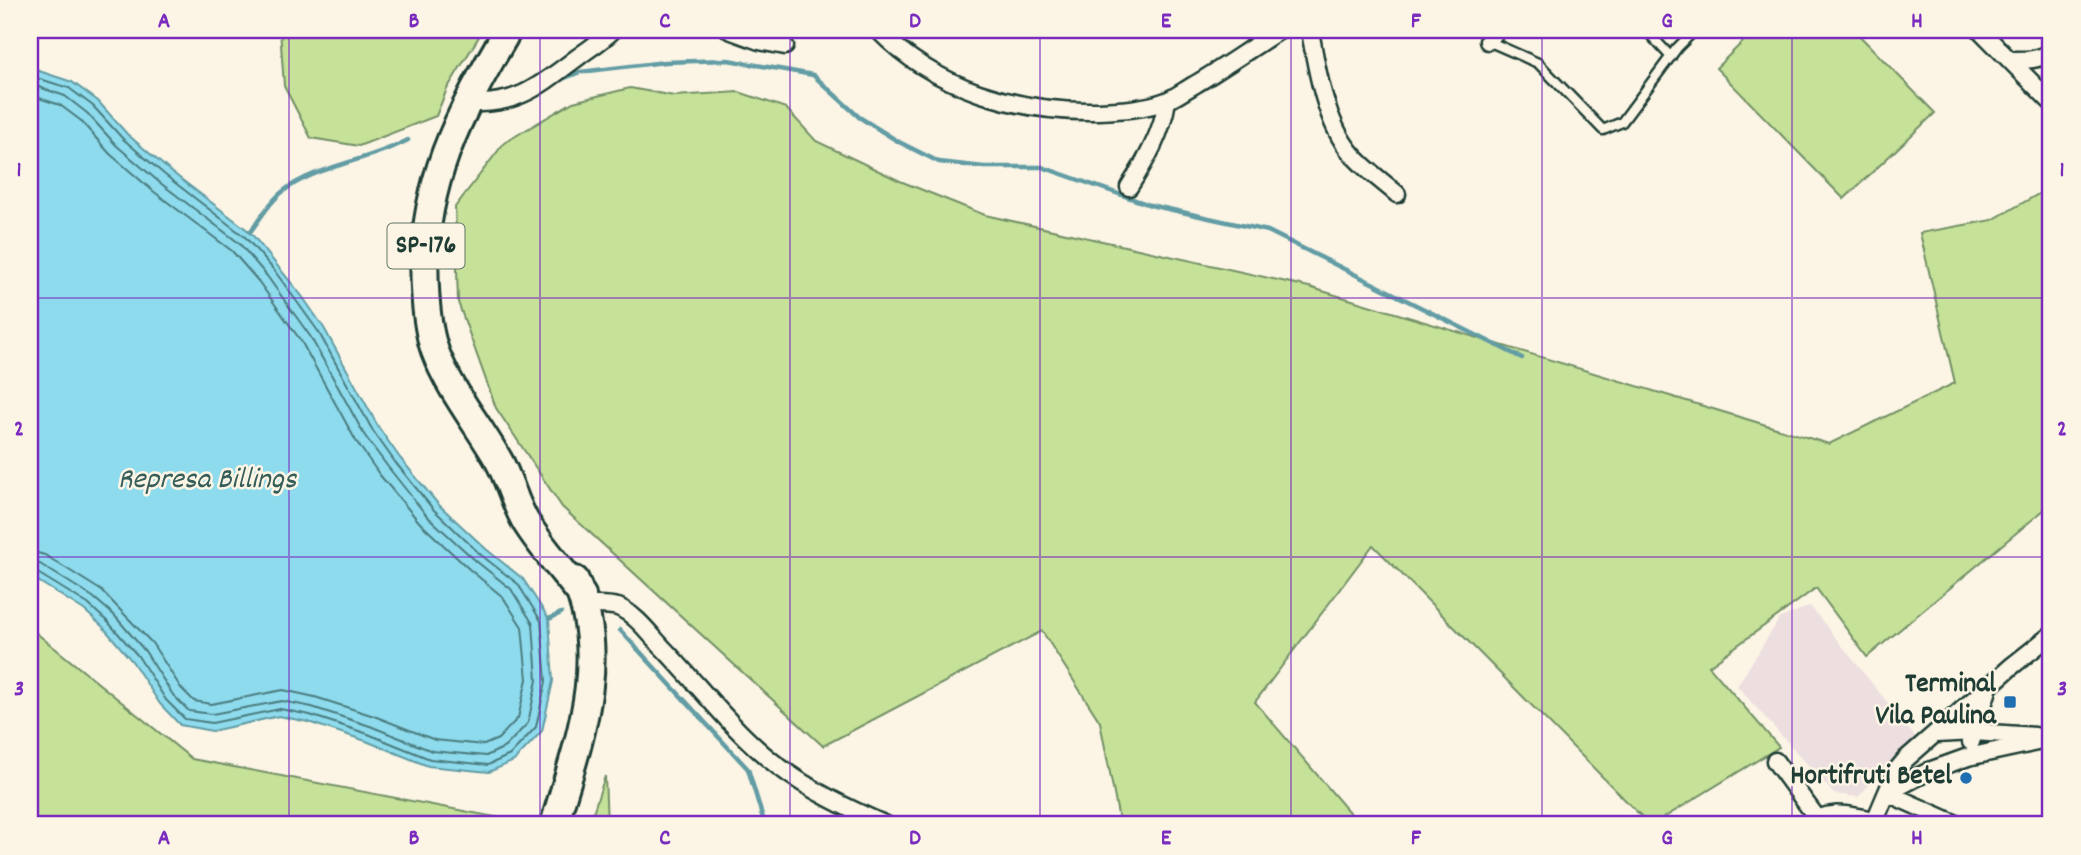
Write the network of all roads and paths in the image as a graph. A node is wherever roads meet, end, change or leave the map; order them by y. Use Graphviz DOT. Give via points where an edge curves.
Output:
graph roads {
  1 [pos="508,30"];
  2 [pos="612,30"];
  3 [pos="729,30"];
  4 [pos="878,30"];
  5 [pos="1280,30"];
  6 [pos="1310,30"];
  7 [pos="1646,30"];
  8 [pos="1695,30"];
  9 [pos="1980,30"];
  10 [pos="1493,35"];
  11 [pos="785,46"];
  12 [pos="2051,51"];
  13 [pos="1671,57"];
  14 [pos="2010,60"];
  15 [pos="1167,101"];
  16 [pos="467,102"];
  17 [pos="2051,102"];
  18 [pos="1129,187"];
  19 [pos="1397,194"];
  20 [pos="584,600"];
  21 [pos="2051,635"];
  22 [pos="1990,685"];
  23 [pos="1974,732"];
  24 [pos="1936,734"];
  25 [pos="2051,737"];
  26 [pos="1968,757"];
  27 [pos="1775,761"];
  28 [pos="1887,793"];
  29 [pos="1813,821"];
  30 [pos="1874,823"];
  31 [pos="554,825"];
  32 [pos="886,825"];
  33 [pos="1959,825"];
  1 -- 16 [label="main road, SP-176"];
  2 -- 16 [label="street" via="523,95 501,102"];
  3 -- 11 [label="street"];
  4 -- 15 [label="street" via="896,48 942,76 1009,102 1073,111 1125,110"];
  5 -- 15 [label="street"];
  6 -- 19 [label="street" via="1339,134 1350,152"];
  7 -- 13 [label="lane"];
  8 -- 13 [label="lane"];
  9 -- 14 [label="street"];
  10 -- 13 [label="lane" via="1538,63 1603,130 1622,122"];
  12 -- 14 [label="street" via="2030,60"];
  14 -- 17 [label="street"];
  15 -- 18 [label="street" via="1154,146"];
  16 -- 20 [label="main road, SP-176" via="442,158 433,192 426,230 426,313 435,350 499,461 526,522"];
  20 -- 31 [label="main road, SP-176" via="591,643 590,689"];
  20 -- 32 [label="street" via="620,608 637,621 744,737 778,766"];
  21 -- 22 [label="street"];
  22 -- 23 [label="street"];
  22 -- 24 [label="street"];
  23 -- 24 [label="street"];
  23 -- 25 [label="street"];
  23 -- 26 [label="street"];
  24 -- 28 [label="street" via="1896,771"];
  25 -- 26 [label="street"];
  26 -- 28 [label="street"];
  27 -- 29 [label="street"];
  28 -- 30 [label="street"];
  28 -- 33 [label="street"];
  29 -- 30 [label="street" via="1840,814"];
}
